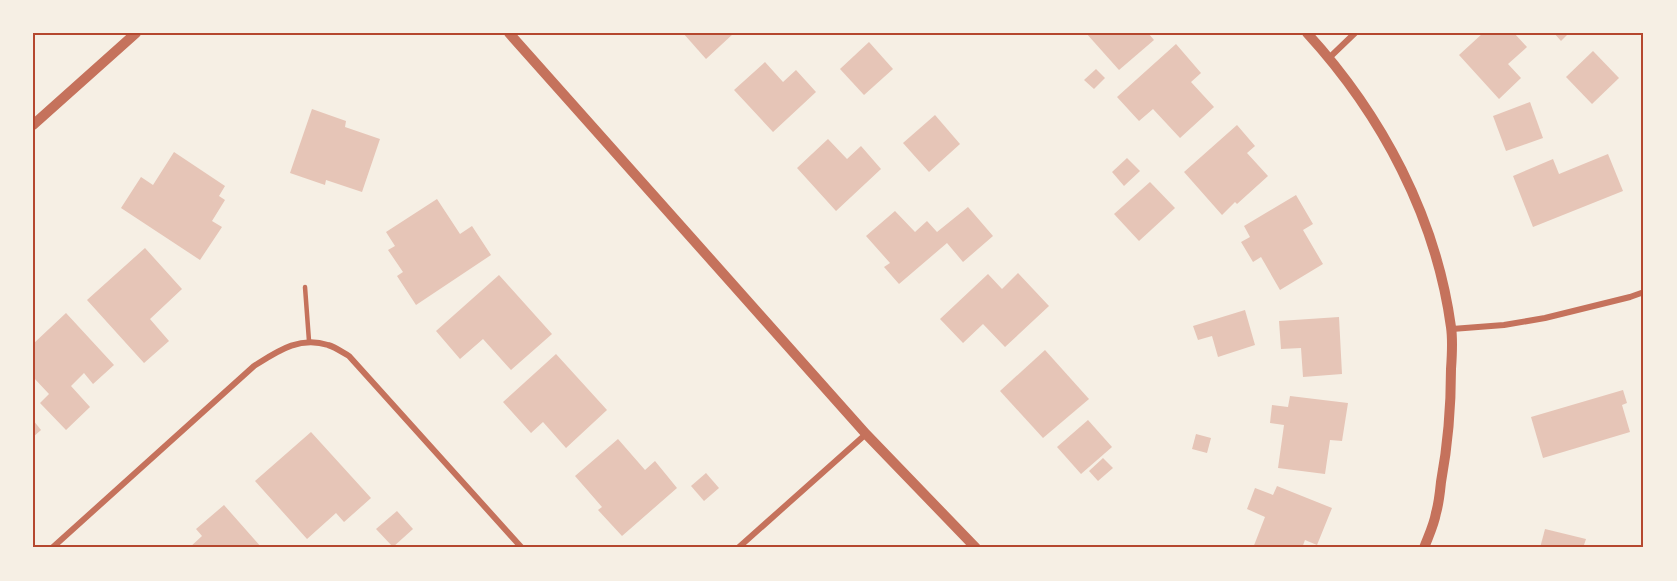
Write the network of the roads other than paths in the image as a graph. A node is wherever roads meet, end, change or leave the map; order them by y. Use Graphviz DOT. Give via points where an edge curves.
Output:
graph roads {
  1 [pos="136,33"];
  2 [pos="509,33"];
  3 [pos="1307,33"];
  4 [pos="1355,33"];
  5 [pos="1329,58"];
  6 [pos="33,125"];
  7 [pos="305,287"];
  8 [pos="1644,292"];
  9 [pos="1452,329"];
  10 [pos="309,341"];
  11 [pos="866,434"];
  12 [pos="52,548"];
  13 [pos="522,548"];
  14 [pos="738,548"];
  15 [pos="976,548"];
  16 [pos="1424,548"];
  1 -- 6 [label="street"];
  2 -- 11 [label="street"];
  3 -- 5 [label="street"];
  4 -- 5 [label="street"];
  5 -- 9 [label="street" via="1374,118 1404,174 1429,233"];
  7 -- 10 [label="lane"];
  8 -- 9 [label="street" via="1545,318"];
  9 -- 16 [label="street" via="1448,444 1436,514"];
  10 -- 12 [label="street" via="281,349 254,366"];
  10 -- 13 [label="street" via="330,345 349,356"];
  11 -- 14 [label="street"];
  11 -- 15 [label="street"];
}
